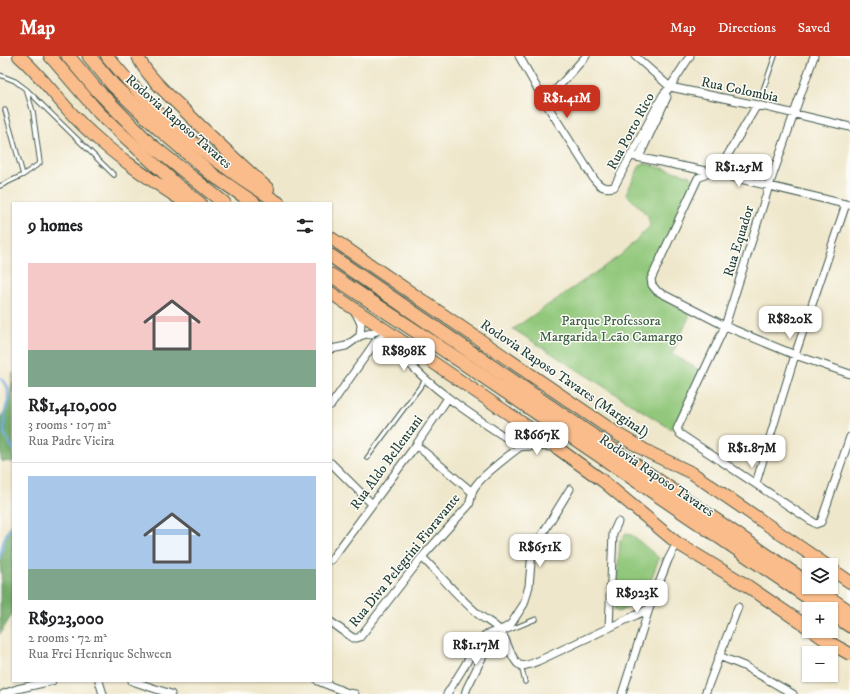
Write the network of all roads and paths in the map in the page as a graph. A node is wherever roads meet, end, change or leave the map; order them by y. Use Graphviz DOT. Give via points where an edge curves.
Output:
graph roads {
  1 [pos="19,56"];
  2 [pos="50,56"];
  3 [pos="68,56"];
  4 [pos="89,56"];
  5 [pos="107,56"];
  6 [pos="138,56"];
  7 [pos="519,56"];
  8 [pos="586,56"];
  9 [pos="635,56"];
  10 [pos="690,56"];
  11 [pos="775,56"];
  12 [pos="814,56"];
  13 [pos="0,75"];
  14 [pos="670,88"];
  15 [pos="27,90"];
  16 [pos="761,96"];
  17 [pos="545,102"];
  18 [pos="757,105"];
  19 [pos="5,110"];
  20 [pos="794,114"];
  21 [pos="850,127"];
  22 [pos="635,157"];
  23 [pos="711,172"];
  24 [pos="23,175"];
  25 [pos="114,175"];
  26 [pos="0,186"];
  27 [pos="769,186"];
  28 [pos="184,202"];
  29 [pos="199,202"];
  30 [pos="223,202"];
  31 [pos="253,202"];
  32 [pos="277,202"];
  33 [pos="282,202"];
  34 [pos="848,205"];
  35 [pos="332,239"];
  36 [pos="332,257"];
  37 [pos="332,276"];
  38 [pos="332,294"];
  39 [pos="348,304"];
  40 [pos="725,326"];
  41 [pos="388,333"];
  42 [pos="367,334"];
  43 [pos="360,336"];
  44 [pos="376,341"];
  45 [pos="332,349"];
  46 [pos="795,355"];
  47 [pos="850,374"];
  48 [pos="426,379"];
  49 [pos="448,398"];
  50 [pos="332,404"];
  51 [pos="850,436"];
  52 [pos="416,444"];
  53 [pos="520,447"];
  54 [pos="555,447"];
  55 [pos="367,458"];
  56 [pos="332,464"];
  57 [pos="756,483"];
  58 [pos="570,489"];
  59 [pos="472,492"];
  60 [pos="372,504"];
  61 [pos="618,522"];
  62 [pos="677,543"];
  63 [pos="422,557"];
  64 [pos="816,558"];
  65 [pos="332,559"];
  66 [pos="838,574"];
  67 [pos="802,579"];
  68 [pos="850,582"];
  69 [pos="823,594"];
  70 [pos="815,602"];
  71 [pos="738,607"];
  72 [pos="649,609"];
  73 [pos="850,612"];
  74 [pos="838,618"];
  75 [pos="536,619"];
  76 [pos="332,623"];
  77 [pos="802,623"];
  78 [pos="850,626"];
  79 [pos="609,628"];
  80 [pos="500,632"];
  81 [pos="824,638"];
  82 [pos="484,654"];
  83 [pos="850,654"];
  84 [pos="719,656"];
  85 [pos="521,665"];
  86 [pos="48,682"];
  87 [pos="99,682"];
  88 [pos="135,682"];
  89 [pos="321,682"];
  90 [pos="525,682"];
  91 [pos="3,694"];
  92 [pos="103,694"];
  93 [pos="171,694"];
  94 [pos="351,694"];
  95 [pos="446,694"];
  96 [pos="465,694"];
  97 [pos="622,694"];
  98 [pos="706,694"];
  99 [pos="793,694"];
  1 -- 28 [label="highway" via="90,132 148,178"];
  2 -- 29 [label="highway" via="99,113"];
  3 -- 30 [label="highway" via="95,88 149,143"];
  4 -- 31 [label="highway, Rodovia Raposo Tavares" via="114,85 158,128 213,175"];
  5 -- 32 [label="highway" via="160,114 203,151"];
  6 -- 33 [label="highway" via="140,64 165,92"];
  7 -- 17 [label="street"];
  8 -- 17 [label="street"];
  9 -- 14 [label="street"];
  10 -- 14 [label="street, Rua Porto Rico"];
  11 -- 16 [label="lane"];
  12 -- 20 [label="street, Rua Equador"];
  13 -- 15 [label="lane" via="15,81"];
  14 -- 18 [label="street, Rua Colombia"];
  14 -- 22 [label="street, Rua Porto Rico" via="664,95"];
  15 -- 24 [label="lane" via="33,112 40,163"];
  15 -- 25 [label="lane"];
  17 -- 22 [label="street, Rua Porto Rico" via="599,186 607,189 614,187"];
  18 -- 20 [label="street, Rua Colombia"];
  18 -- 23 [label="street" via="720,168"];
  19 -- 24 [label="lane"];
  20 -- 21 [label="street, Rua Colombia"];
  20 -- 27 [label="street, Rua Equador"];
  22 -- 23 [label="street"];
  23 -- 27 [label="street"];
  23 -- 40 [label="street" via="698,178 651,279 657,291"];
  24 -- 26 [label="lane"];
  27 -- 34 [label="street"];
  27 -- 40 [label="street, Rua Equador"];
  34 -- 46 [label="street"];
  35 -- 64 [label="highway, Rodovia Raposo Tavares (Marginal)" via="619,435 692,473"];
  36 -- 67 [label="highway, Rodovia Raposo Tavares"];
  37 -- 70 [label="highway, Rodovia Raposo Tavares"];
  38 -- 39 [label="highway"];
  39 -- 41 [label="highway"];
  39 -- 43 [label="street" via="359,318"];
  40 -- 46 [label="street"];
  40 -- 57 [label="street, Rua Equador" via="677,429 680,434"];
  41 -- 42 [label="street"];
  41 -- 44 [label="street"];
  41 -- 48 [label="street" via="393,346"];
  41 -- 54 [label="highway"];
  42 -- 43 [label="street"];
  42 -- 44 [label="street"];
  43 -- 45 [label="street" via="346,346"];
  44 -- 50 [label="street"];
  46 -- 47 [label="street"];
  46 -- 57 [label="street"];
  48 -- 49 [label="street"];
  48 -- 55 [label="lane"];
  49 -- 52 [label="street, Rua Aldo Bellentani"];
  49 -- 53 [label="street"];
  51 -- 57 [label="street" via="819,524"];
  52 -- 59 [label="street"];
  52 -- 60 [label="street, Rua Aldo Bellentani"];
  53 -- 54 [label="street"];
  53 -- 59 [label="street, Rua Diva Pelegrini Fioravante" via="491,470"];
  54 -- 62 [label="highway" via="604,481"];
  56 -- 60 [label="street"];
  58 -- 80 [label="street" via="532,551 529,586 524,604 511,624"];
  59 -- 63 [label="street, Rua Diva Pelegrini Fioravante" via="469,505"];
  60 -- 65 [label="street, Rua Aldo Bellentani"];
  61 -- 79 [label="street" via="613,533"];
  62 -- 72 [label="street"];
  62 -- 77 [label="highway"];
  63 -- 76 [label="street, Rua Diva Pelegrini Fioravante" via="360,637 356,638"];
  63 -- 80 [label="street" via="478,614"];
  66 -- 68 [label="highway"];
  69 -- 73 [label="highway"];
  71 -- 84 [label="street"];
  72 -- 79 [label="street"];
  72 -- 97 [label="street"];
  74 -- 78 [label="highway"];
  75 -- 80 [label="lane"];
  79 -- 85 [label="street" via="538,661"];
  80 -- 85 [label="street"];
  80 -- 95 [label="street" via="485,635 477,644"];
  81 -- 83 [label="highway"];
  82 -- 96 [label="street"];
  84 -- 98 [label="street"];
  84 -- 99 [label="street" via="744,666"];
  85 -- 90 [label="lane"];
  86 -- 91 [label="street"];
  87 -- 92 [label="street"];
  88 -- 93 [label="street"];
  89 -- 94 [label="street"];
}
